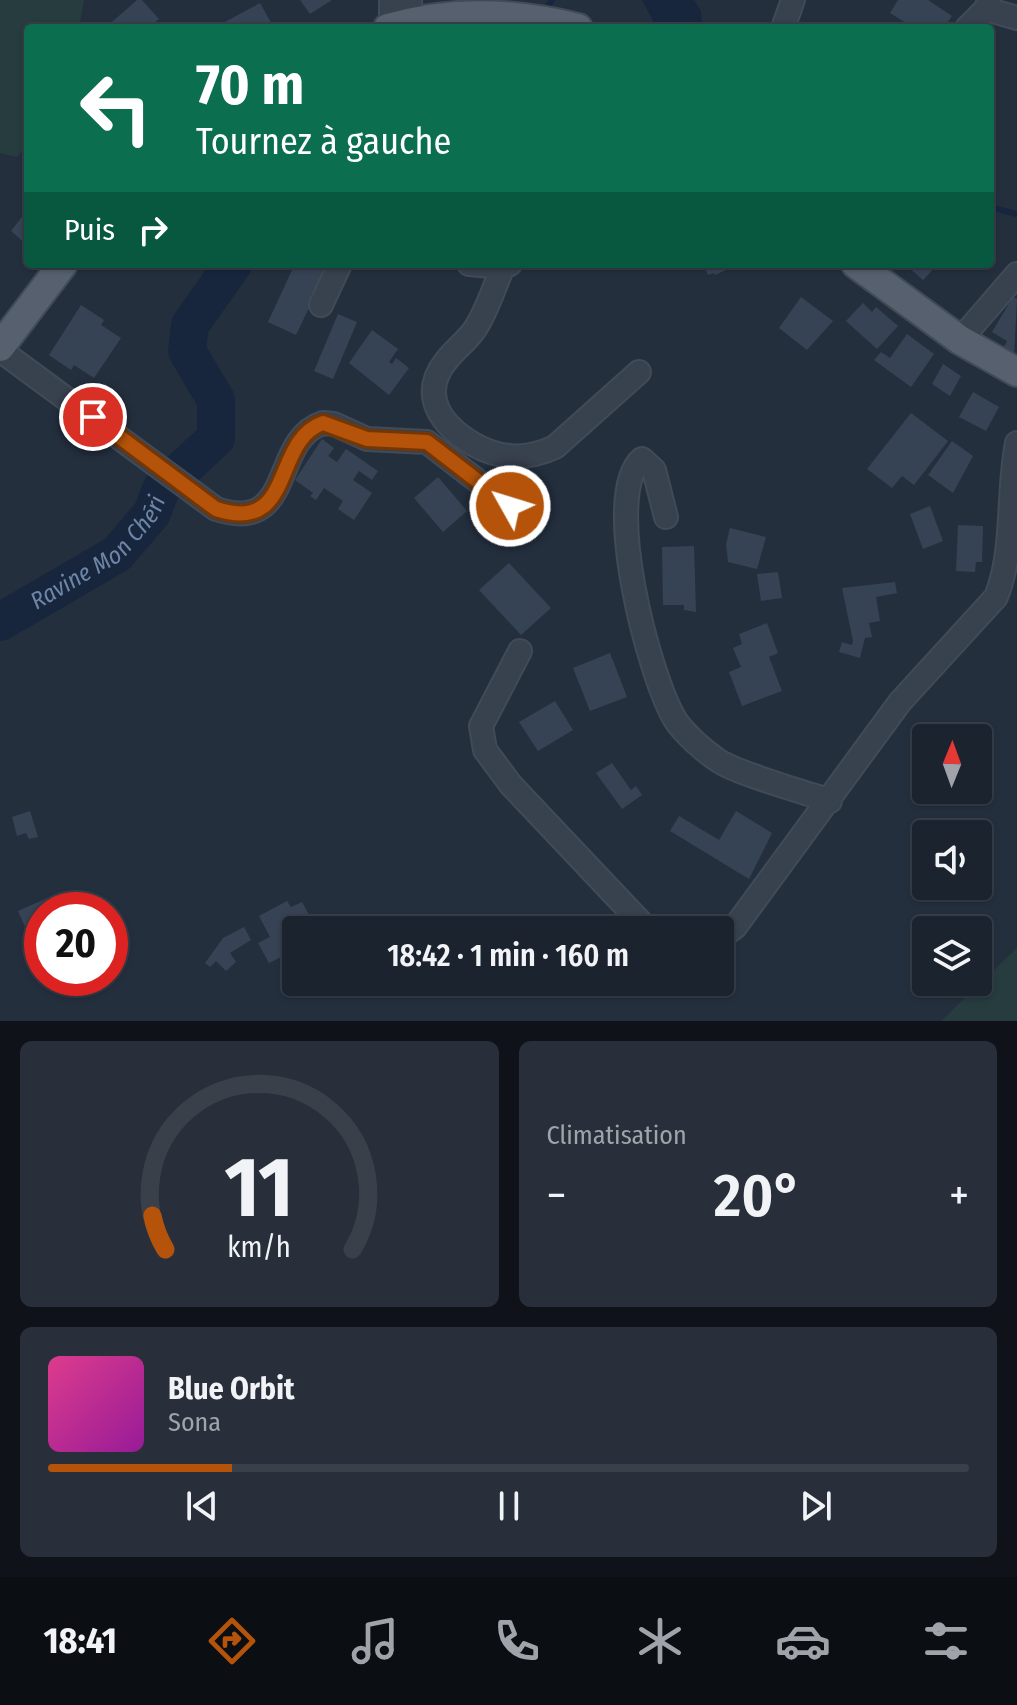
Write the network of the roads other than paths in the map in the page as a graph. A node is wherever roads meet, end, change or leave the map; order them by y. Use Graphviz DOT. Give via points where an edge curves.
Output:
graph roads {
  1 [pos="391,0"];
  2 [pos="793,0"];
  3 [pos="988,4"];
  4 [pos="456,7"];
  5 [pos="1017,18"];
  6 [pos="400,19"];
  7 [pos="561,24"];
  8 [pos="784,24"];
  9 [pos="970,24"];
  10 [pos="60,268"];
  11 [pos="338,268"];
  12 [pos="506,268"];
  13 [pos="861,268"];
  14 [pos="1017,274"];
  15 [pos="321,305"];
  16 [pos="960,340"];
  17 [pos="0,348"];
  18 [pos="1016,369"];
  19 [pos="639,372"];
  20 [pos="1017,443"];
  21 [pos="510,506"];
  22 [pos="666,517"];
  23 [pos="520,651"];
  24 [pos="830,801"];
  25 [pos="635,916"];
  26 [pos="734,928"];
  1 -- 6 [label="street"];
  2 -- 8 [label="street"];
  3 -- 5 [label="street"];
  3 -- 9 [label="street"];
  4 -- 6 [label="main road"];
  4 -- 7 [label="main road"];
  10 -- 17 [label="main road"];
  11 -- 15 [label="street"];
  12 -- 19 [label="street" via="477,326 432,386 440,417 460,436 499,456 541,454"];
  13 -- 16 [label="main road"];
  14 -- 16 [label="street"];
  16 -- 18 [label="main road"];
  17 -- 21 [label="street" via="216,509 245,516 257,512 302,440 323,423 367,439 427,442"];
  20 -- 24 [label="street" via="1005,575 996,597 900,702"];
  22 -- 24 [label="street" via="654,470 642,459 631,468 626,498 633,585 652,668 677,722 717,761"];
  23 -- 25 [label="street" via="481,726 485,750 511,785"];
  24 -- 26 [label="street"];
}
